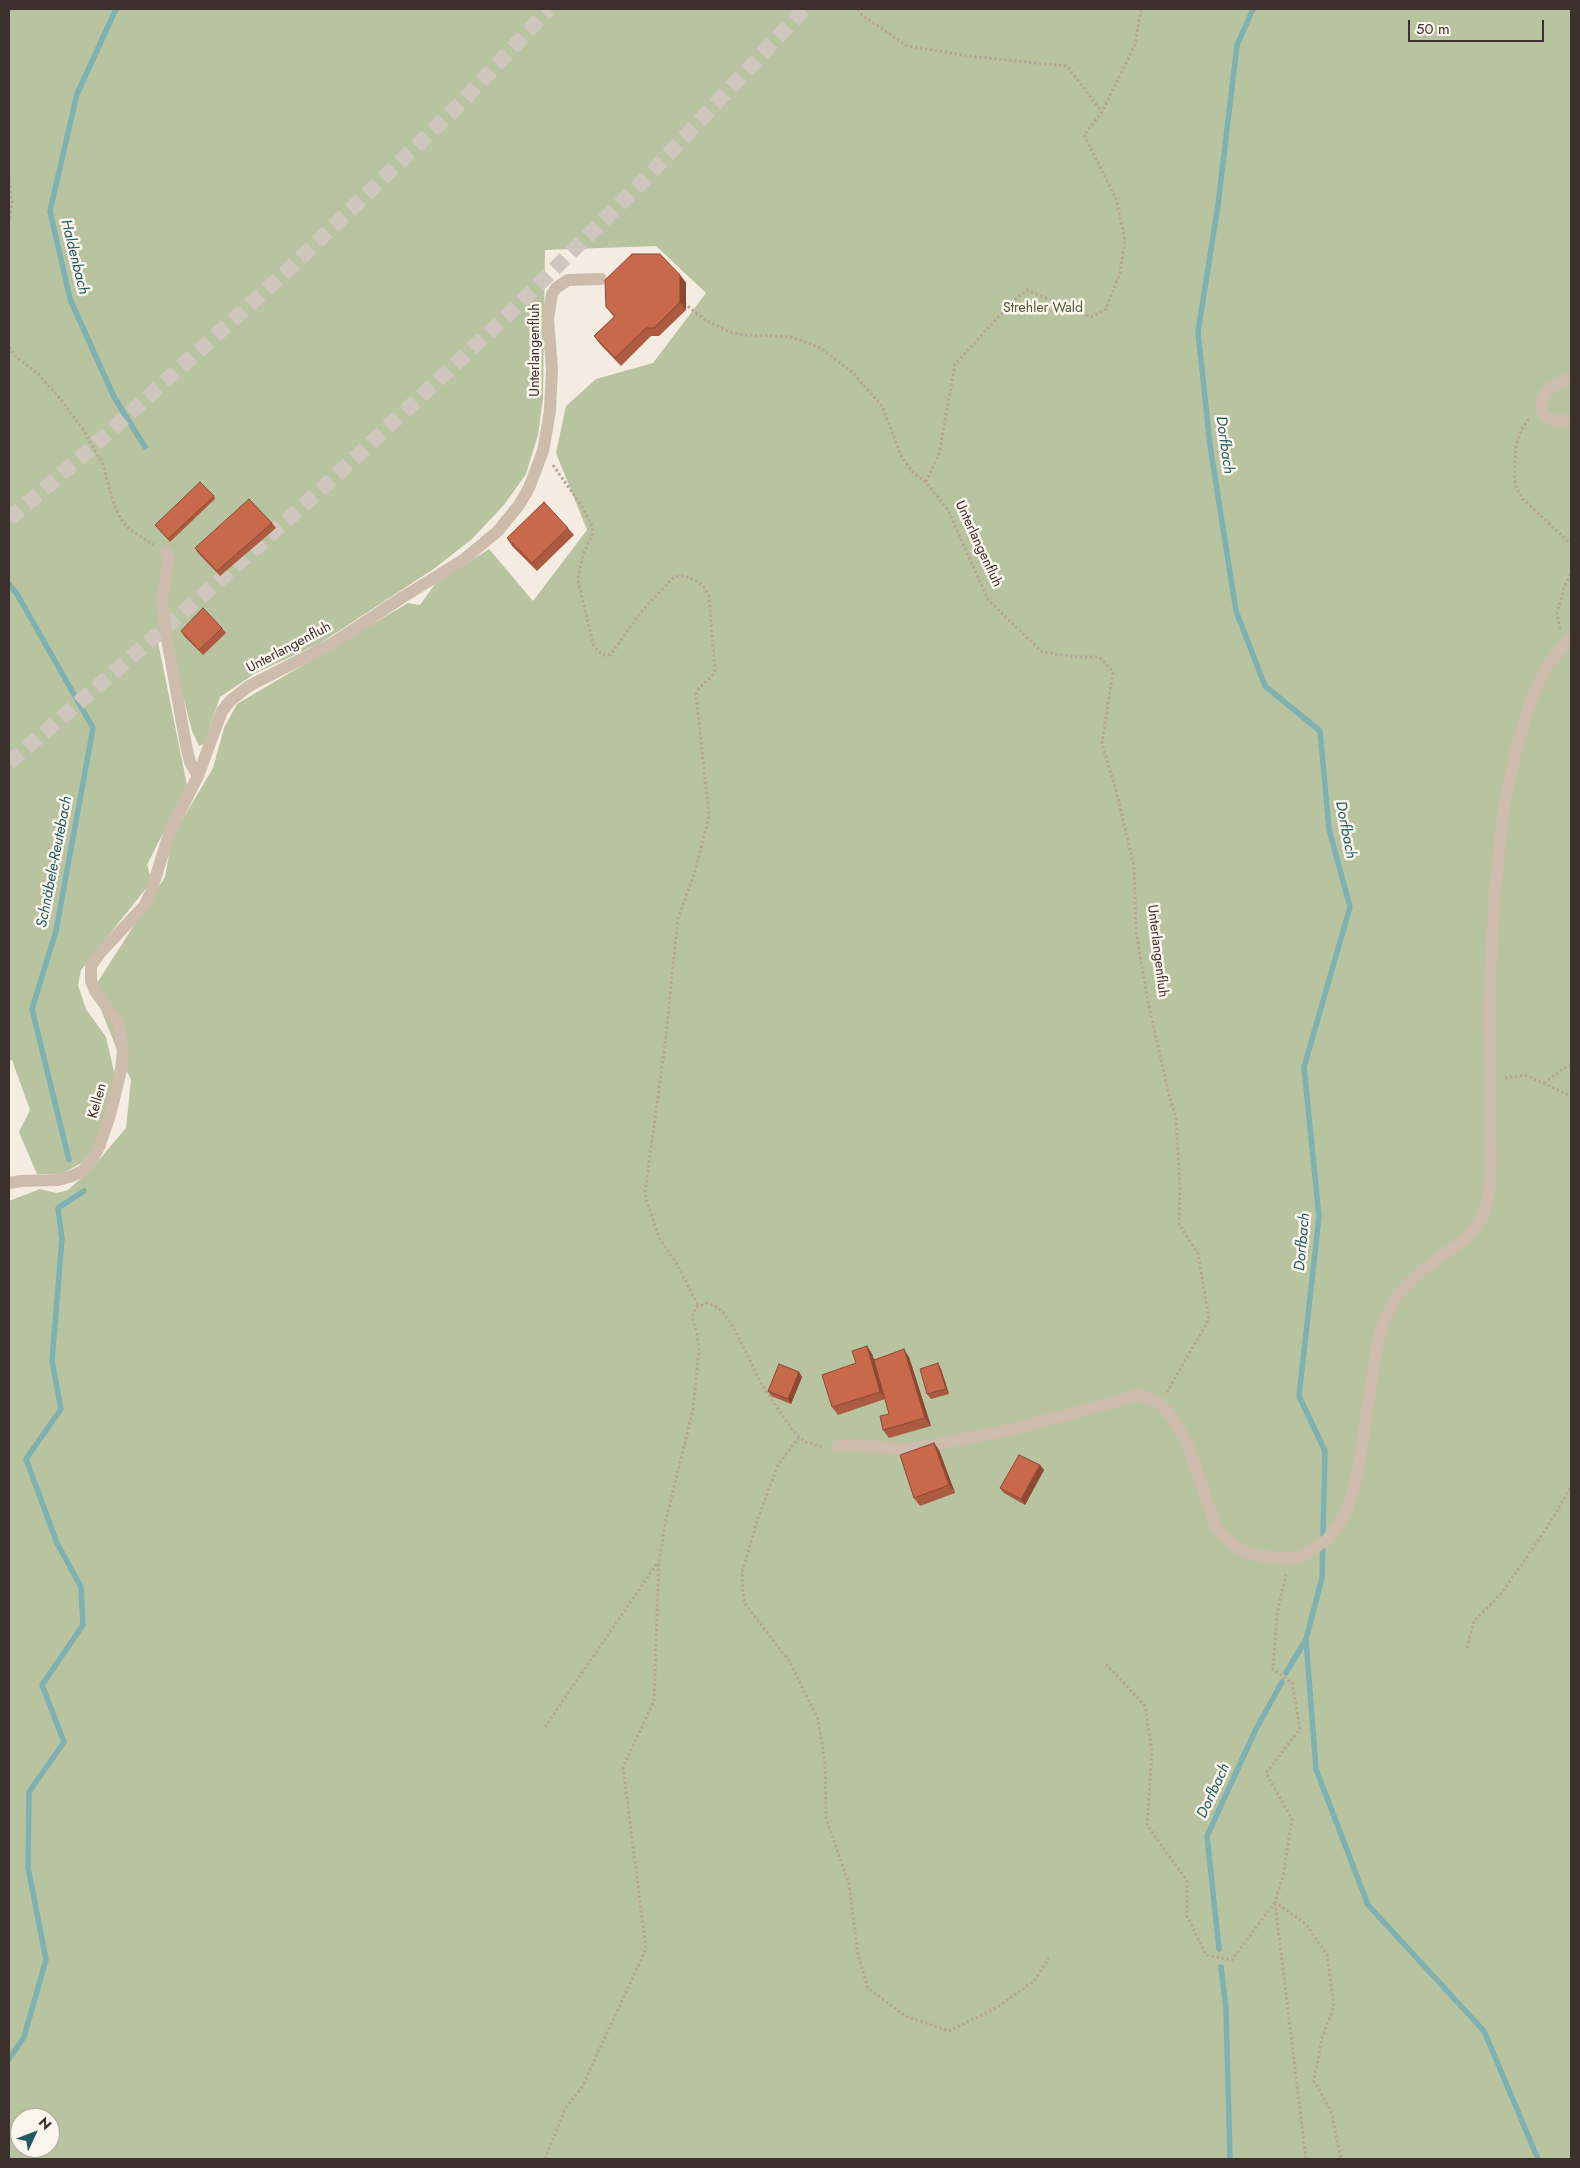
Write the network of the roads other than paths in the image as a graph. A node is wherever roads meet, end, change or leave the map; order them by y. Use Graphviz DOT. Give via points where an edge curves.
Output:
graph roads {
  1 [pos="601,279"];
  2 [pos="1571,378"];
  3 [pos="1571,421"];
  4 [pos="166,552"];
  5 [pos="1567,642"];
  6 [pos="198,776"];
  7 [pos="92,966"];
  8 [pos="9,1183"];
  9 [pos="838,1446"];
  1 -- 6 [label="street, Unterlangenfluh" via="568,280 552,294 548,319 552,369 550,412 543,451 530,488 498,532 463,560 333,643 264,676 230,701 216,723"];
  2 -- 3 [label="street" via="1548,390 1540,404 1542,412 1554,420"];
  4 -- 6 [label="street" via="169,559 162,600 167,639 186,745"];
  5 -- 9 [label="street" via="1547,665 1531,700 1504,804 1489,1008 1491,1166 1484,1216 1469,1236 1408,1283 1390,1308 1376,1351 1353,1491 1346,1512 1328,1539 1302,1556 1289,1559 1254,1555 1240,1549 1216,1526 1186,1441 1172,1417 1158,1402 1139,1395 1014,1429 908,1450 871,1445"];
  6 -- 7 [label="street, Unterlangenfluh" via="170,831 152,892"];
  7 -- 8 [label="street, Kellen" via="92,981 119,1024 124,1050 99,1147 90,1162 72,1176"];
}
